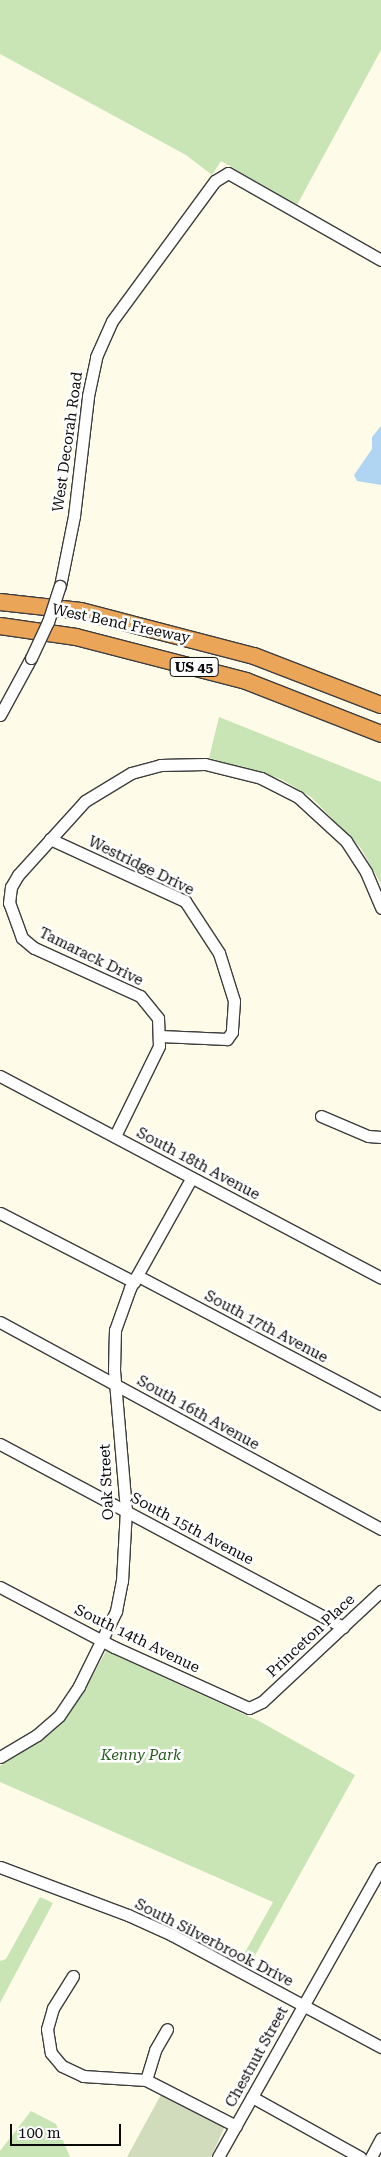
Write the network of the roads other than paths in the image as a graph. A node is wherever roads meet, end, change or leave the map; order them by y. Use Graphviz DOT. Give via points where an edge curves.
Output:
graph roads {
  1 [pos="381,260"];
  2 [pos="0,602"];
  3 [pos="0,626"];
  4 [pos="381,705"];
  5 [pos="0,714"];
  6 [pos="381,734"];
  7 [pos="50,839"];
  8 [pos="381,908"];
  9 [pos="160,1036"];
  10 [pos="0,1076"];
  11 [pos="320,1116"];
  12 [pos="115,1136"];
  13 [pos="381,1137"];
  14 [pos="191,1179"];
  15 [pos="0,1213"];
  16 [pos="381,1278"];
  17 [pos="136,1279"];
  18 [pos="0,1322"];
  19 [pos="116,1385"];
  20 [pos="381,1403"];
  21 [pos="0,1444"];
  22 [pos="126,1510"];
  23 [pos="381,1529"];
  24 [pos="0,1587"];
  25 [pos="381,1592"];
  26 [pos="343,1627"];
  27 [pos="103,1641"];
  28 [pos="262,1702"];
  29 [pos="0,1757"];
  30 [pos="0,1867"];
  31 [pos="381,1868"];
  32 [pos="73,1976"];
  33 [pos="304,2006"];
  34 [pos="167,2029"];
  35 [pos="381,2047"];
  36 [pos="146,2080"];
  37 [pos="252,2097"];
  38 [pos="236,2126"];
  39 [pos="381,2138"];
  40 [pos="218,2157"];
  41 [pos="360,2157"];
  42 [pos="371,2157"];
  1 -- 5 [label="street, West Decorah Road, bridge" via="228,173 216,182 112,320 96,357 88,396 74,516 60,586 48,622"];
  2 -- 4 [label="highway, West Bend Freeway / US 45" via="81,612 254,656"];
  3 -- 6 [label="highway, West Bend Freeway / US 45" via="76,637 238,678"];
  7 -- 8 [label="street, Tamarack Drive" via="85,801 131,773 160,765 205,764 261,778 305,803 346,841 366,872"];
  7 -- 9 [label="street, Tamarack Drive" via="11,887 9,904 18,932 34,948 140,996 158,1018"];
  7 -- 9 [label="street, Westridge Drive" via="192,906 218,953 234,1001 232,1032 227,1039"];
  9 -- 12 [label="street, Tamarack Drive" via="154,1060"];
  10 -- 12 [label="street, South 18th Avenue"];
  11 -- 13 [label="street" via="368,1136"];
  12 -- 14 [label="street, South 18th Avenue"];
  14 -- 16 [label="street, South 18th Avenue"];
  14 -- 17 [label="street, Oak Street"];
  15 -- 17 [label="street, South 17th Avenue"];
  17 -- 19 [label="street, Oak Street" via="115,1330"];
  17 -- 20 [label="street, South 17th Avenue"];
  18 -- 19 [label="street, South 16th Avenue"];
  19 -- 22 [label="street, Oak Street"];
  19 -- 23 [label="street, South 16th Avenue"];
  21 -- 22 [label="street, South 15th Avenue"];
  22 -- 26 [label="street, South 15th Avenue"];
  22 -- 27 [label="street, Oak Street" via="122,1581 116,1611"];
  24 -- 27 [label="street, South 14th Avenue"];
  25 -- 26 [label="street, Princeton Place"];
  26 -- 28 [label="street, Princeton Place"];
  27 -- 28 [label="street, South 14th Avenue" via="249,1708"];
  27 -- 29 [label="street, Oak Street" via="80,1686 59,1716 37,1735"];
  30 -- 33 [label="street, South Silverbrook Drive" via="154,1927"];
  31 -- 33 [label="street, Chestnut Street"];
  32 -- 36 [label="street" via="50,2018 47,2038 52,2053 62,2066 82,2076"];
  33 -- 35 [label="street, South Silverbrook Drive"];
  33 -- 37 [label="street, Chestnut Street"];
  34 -- 36 [label="street" via="155,2050"];
  36 -- 38 [label="street"];
  37 -- 38 [label="street, Chestnut Street"];
  37 -- 41 [label="street"];
  38 -- 40 [label="street, Chestnut Street"];
  39 -- 42 [label="street"];
}
